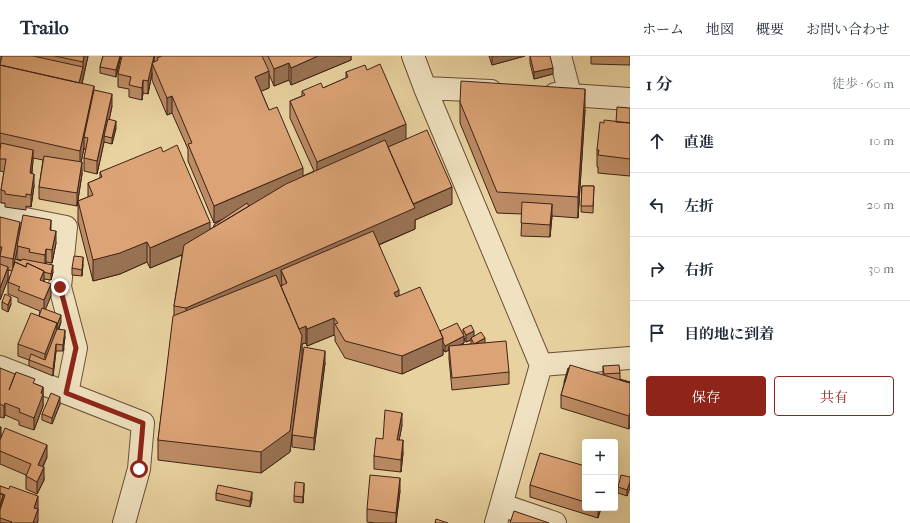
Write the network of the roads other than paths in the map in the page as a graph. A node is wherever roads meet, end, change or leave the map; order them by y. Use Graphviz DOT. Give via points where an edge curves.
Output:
graph roads {
  1 [pos="413,56"];
  2 [pos="560,56"];
  3 [pos="425,88"];
  4 [pos="509,92"];
  5 [pos="532,93"];
  6 [pos="570,94"];
  7 [pos="630,99"];
  8 [pos="0,214"];
  9 [pos="630,358"];
  10 [pos="541,365"];
  11 [pos="0,367"];
  12 [pos="66,393"];
  13 [pos="499,514"];
  14 [pos="124,523"];
  15 [pos="556,523"];
  1 -- 3 [label="street"];
  2 -- 6 [label="street"];
  3 -- 4 [label="street"];
  3 -- 10 [label="street"];
  5 -- 6 [label="street"];
  6 -- 7 [label="street"];
  8 -- 12 [label="street" via="66,227 60,287 76,348"];
  9 -- 10 [label="street"];
  10 -- 13 [label="street"];
  11 -- 12 [label="street"];
  12 -- 14 [label="street" via="143,423 139,469"];
  13 -- 15 [label="street"];
}
